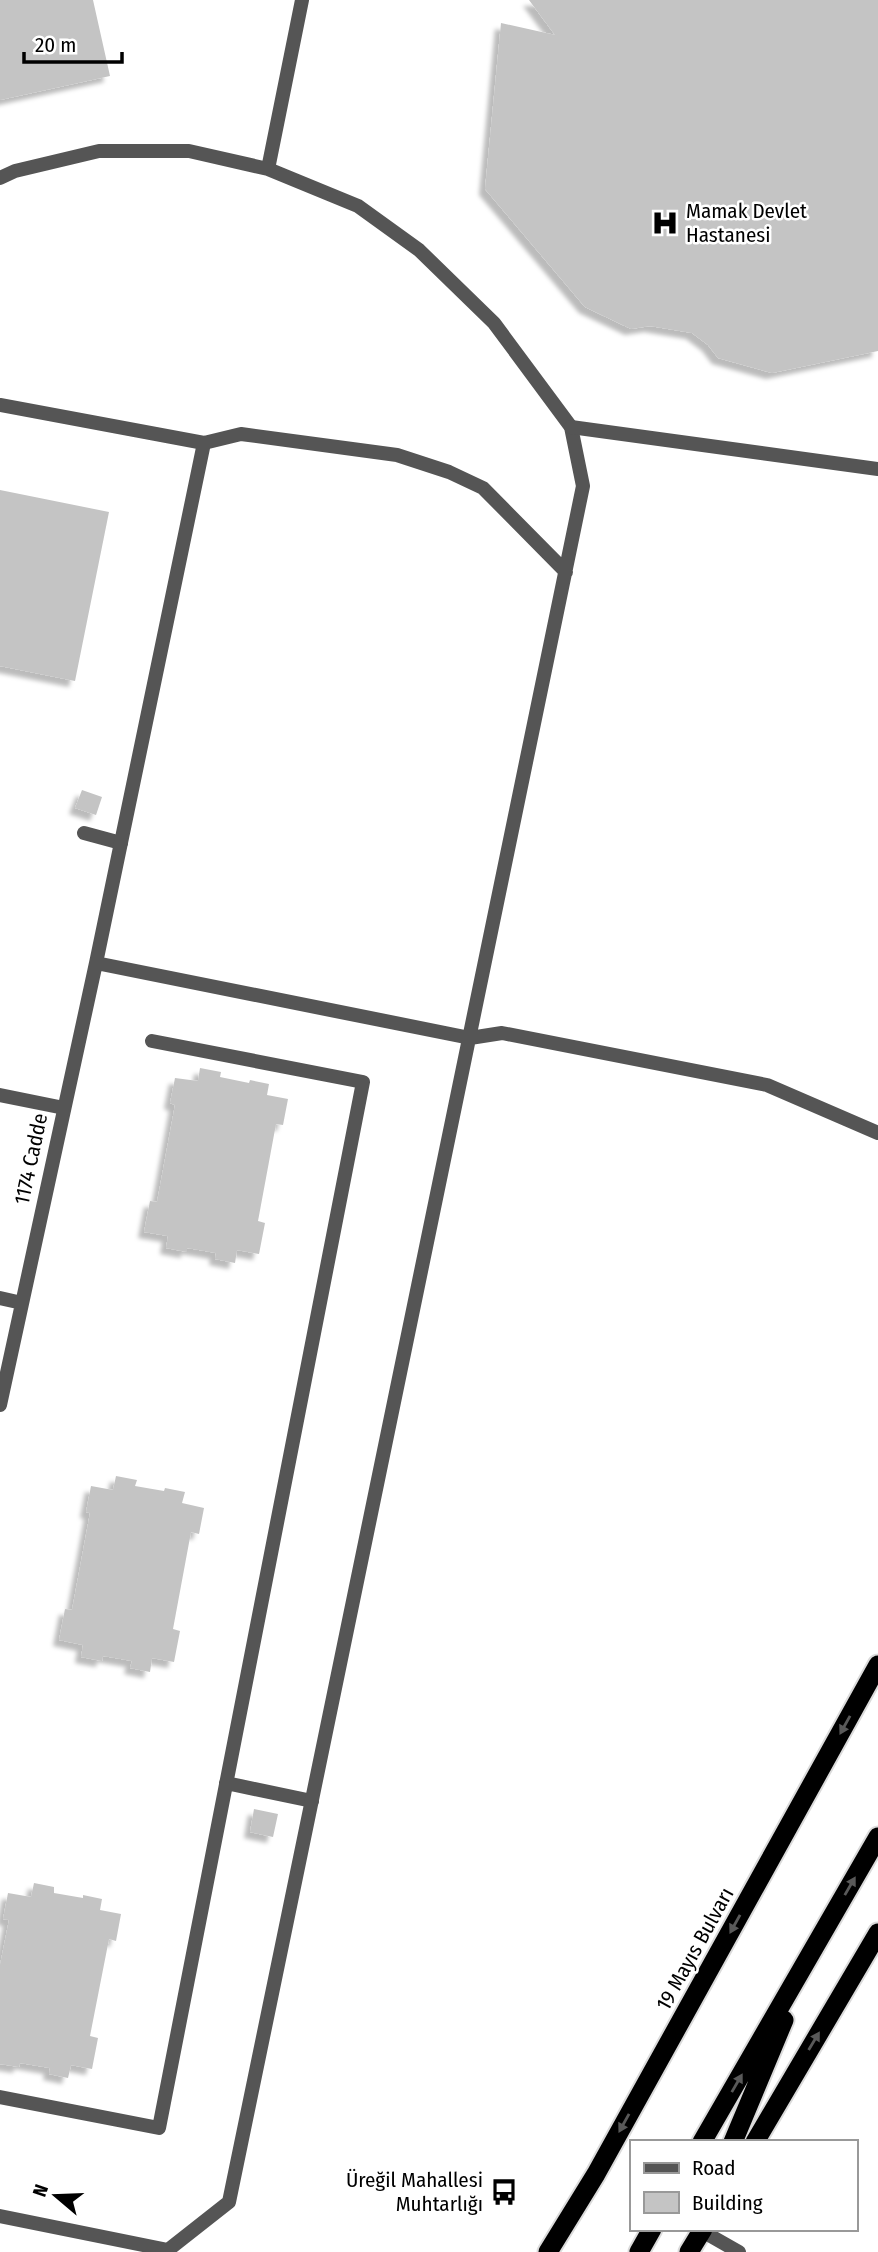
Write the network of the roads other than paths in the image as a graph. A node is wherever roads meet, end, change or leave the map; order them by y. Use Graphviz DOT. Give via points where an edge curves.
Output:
graph roads {
  1 [pos="302,0"];
  2 [pos="268,169"];
  3 [pos="0,178"];
  4 [pos="0,405"];
  5 [pos="571,427"];
  6 [pos="204,443"];
  7 [pos="878,469"];
  8 [pos="566,572"];
  9 [pos="84,833"];
  10 [pos="121,843"];
  11 [pos="96,963"];
  12 [pos="470,1038"];
  13 [pos="152,1041"];
  14 [pos="0,1095"];
  15 [pos="64,1108"];
  16 [pos="878,1133"];
  17 [pos="0,1298"];
  18 [pos="22,1303"];
  19 [pos="0,1405"];
  20 [pos="878,1665"];
  21 [pos="226,1783"];
  22 [pos="312,1801"];
  23 [pos="878,1837"];
  24 [pos="878,1933"];
  25 [pos="816,1945"];
  26 [pos="0,2097"];
  27 [pos="703,2140"];
  28 [pos="734,2140"];
  29 [pos="756,2140"];
  30 [pos="0,2216"];
  31 [pos="651,2231"];
  32 [pos="699,2231"];
  33 [pos="702,2231"];
  34 [pos="548,2252"];
  35 [pos="639,2252"];
  36 [pos="688,2252"];
  37 [pos="739,2252"];
  1 -- 2 [label="street"];
  2 -- 3 [label="street" via="189,151 99,151"];
  2 -- 5 [label="street" via="358,206 419,250 494,323"];
  4 -- 6 [label="street"];
  5 -- 7 [label="street"];
  5 -- 8 [label="street" via="583,486"];
  6 -- 8 [label="street" via="241,434 397,455 449,472 483,488"];
  6 -- 10 [label="street, 1174 Cadde"];
  8 -- 12 [label="street"];
  9 -- 10 [label="street"];
  10 -- 11 [label="street, 1174 Cadde"];
  11 -- 12 [label="street"];
  11 -- 15 [label="street, 1174 Cadde"];
  12 -- 16 [label="street" via="502,1033 767,1085"];
  12 -- 22 [label="street"];
  13 -- 21 [label="street" via="363,1082"];
  14 -- 15 [label="street"];
  15 -- 18 [label="street, 1174 Cadde"];
  17 -- 18 [label="street"];
  18 -- 19 [label="street, 1174 Cadde"];
  20 -- 34 [label="highway, 19 Mayıs Bulvarı, one-way" via="603,2162"];
  21 -- 22 [label="street"];
  21 -- 26 [label="street" via="159,2128"];
  22 -- 30 [label="street" via="229,2202 169,2250"];
  25 -- 23 [label="highway, one-way"];
  29 -- 24 [label="highway, one-way"];
  27 -- 25 [label="highway, one-way"];
  25 -- 28 [label="highway"];
  31 -- 35 [label="highway"];
  32 -- 36 [label="highway"];
  33 -- 37 [label="street"];
}
